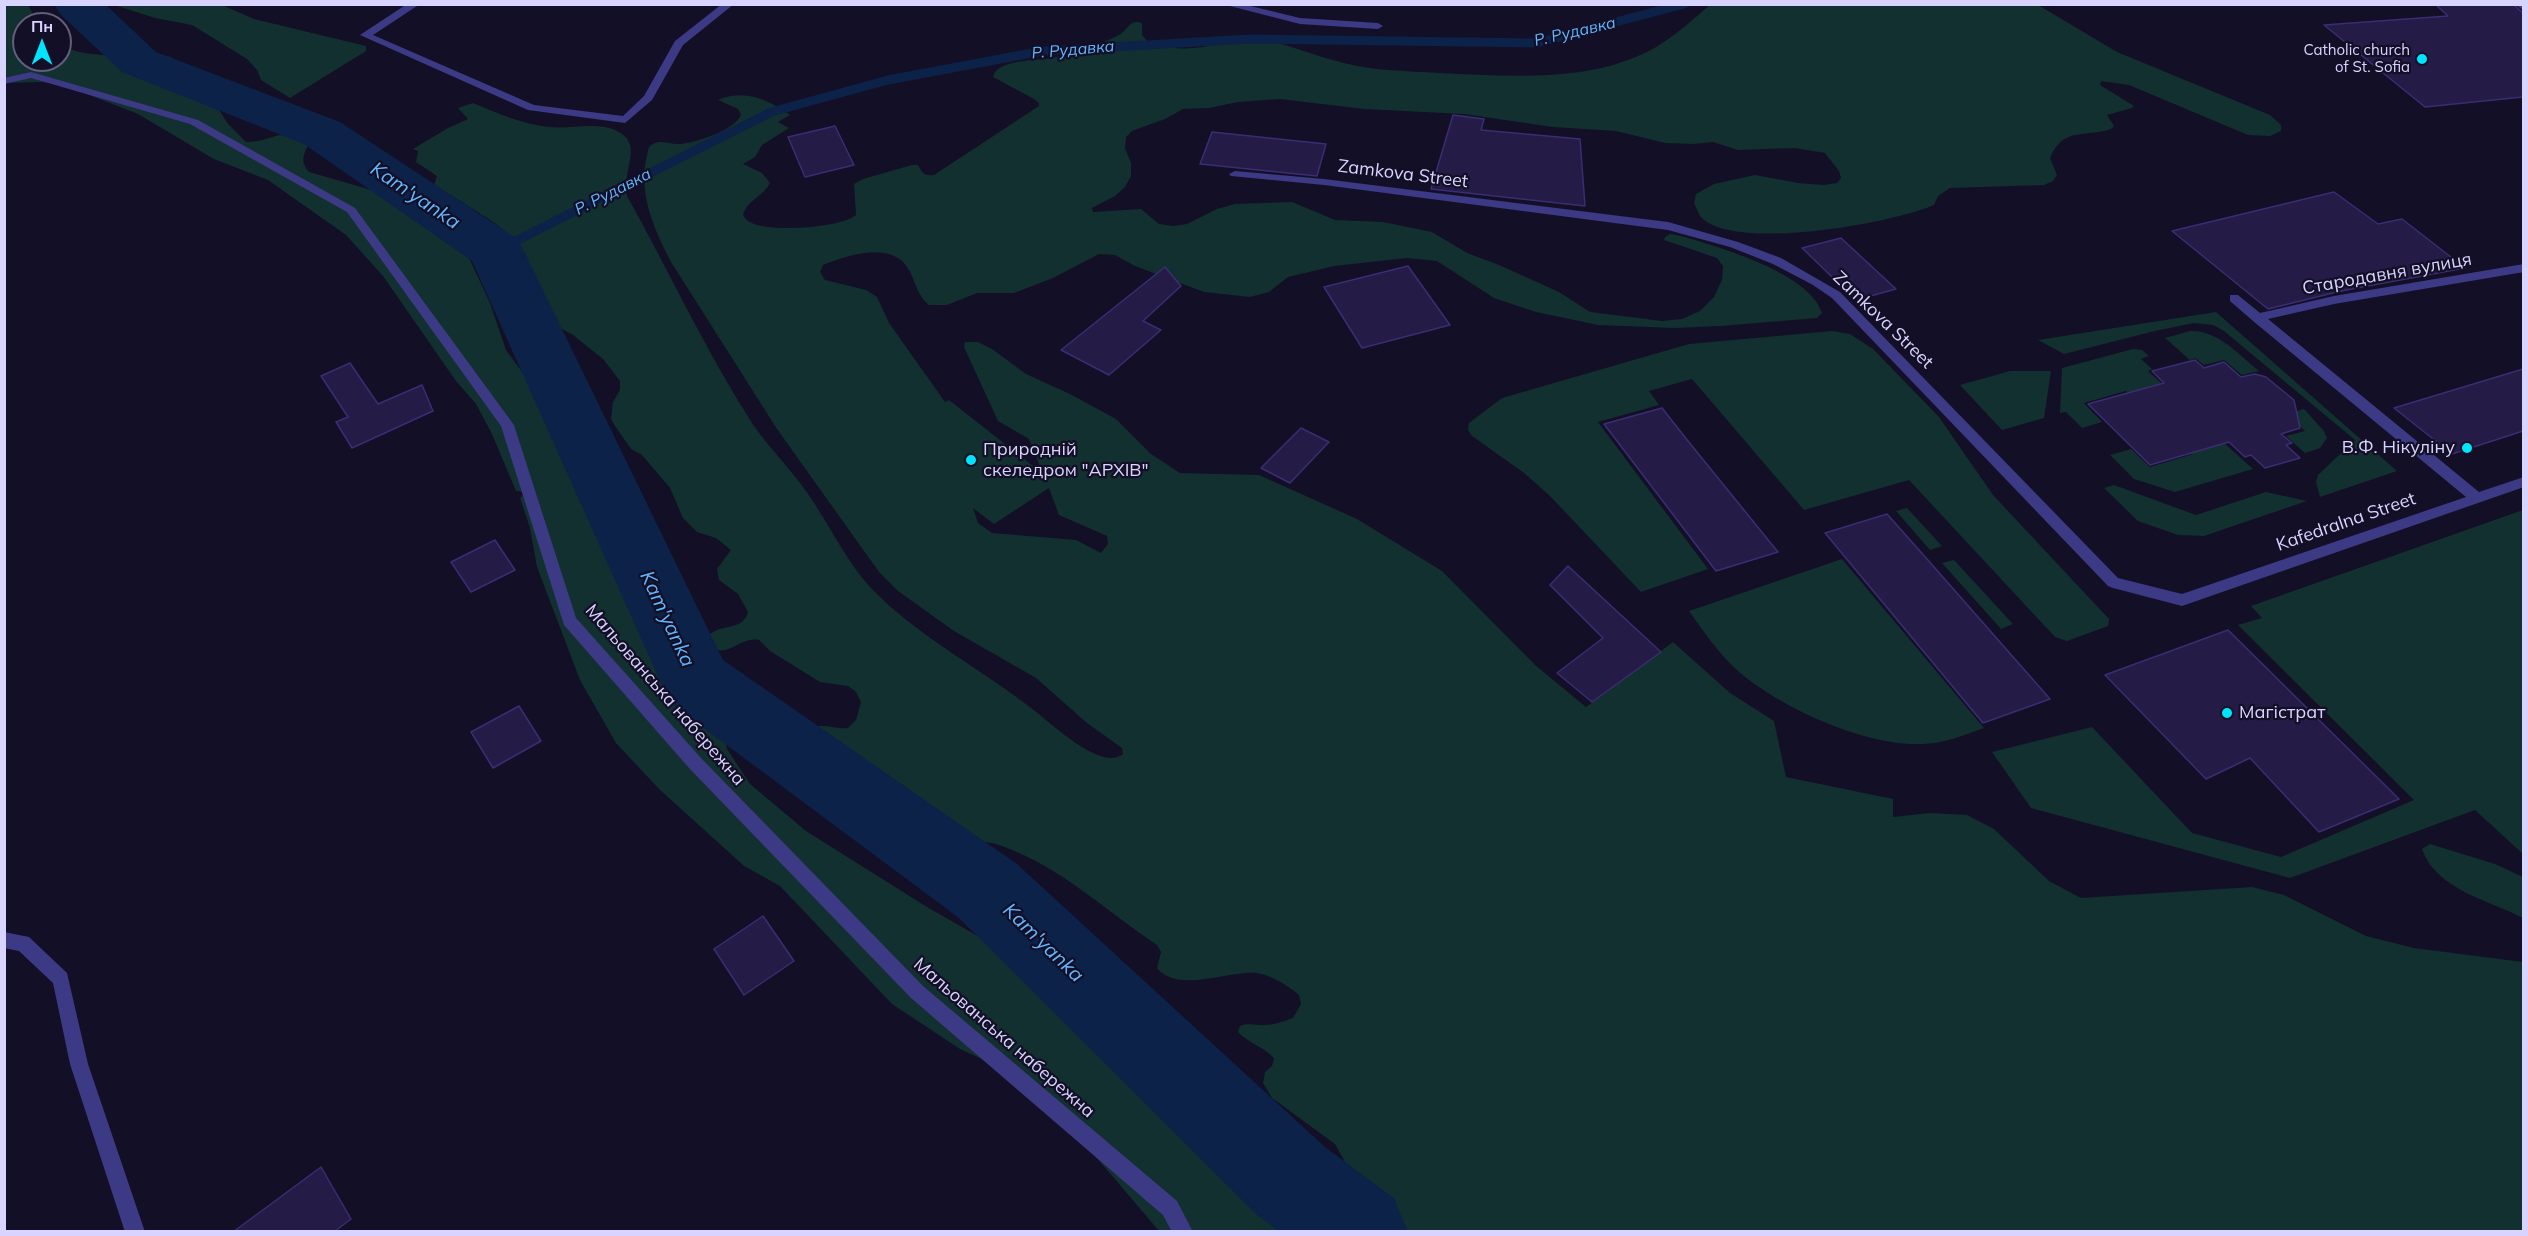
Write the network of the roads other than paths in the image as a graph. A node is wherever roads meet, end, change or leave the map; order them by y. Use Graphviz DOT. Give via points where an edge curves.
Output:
graph roads {
  1 [pos="415,4"];
  2 [pos="729,4"];
  3 [pos="1227,4"];
  4 [pos="2520,4"];
  5 [pos="2523,8"];
  6 [pos="1378,26"];
  7 [pos="4,81"];
  8 [pos="1235,174"];
  9 [pos="2523,268"];
  10 [pos="2234,298"];
  11 [pos="2257,318"];
  12 [pos="2523,482"];
  13 [pos="2476,498"];
  14 [pos="2182,600"];
  15 [pos="4,940"];
  16 [pos="135,1232"];
  17 [pos="1183,1232"];
  1 -- 2 [label="street" via="365,35 532,108 625,120 648,98 679,43"];
  3 -- 6 [label="street" via="1300,21"];
  4 -- 5 [label="street"];
  7 -- 17 [label="street, Мальованська набережна" via="31,75 194,122 351,210 507,425 570,621 695,763 917,992 1170,1208"];
  8 -- 14 [label="street, Zamkova Street" via="1668,226 1787,265 1813,277 1836,295 2113,582"];
  9 -- 11 [label="street, Стародавня вулиця" via="2334,300"];
  10 -- 11 [label="street"];
  11 -- 13 [label="street"];
  12 -- 13 [label="street, Kafedralna Street"];
  13 -- 14 [label="street, Kafedralna Street"];
  15 -- 16 [label="street" via="23,943 61,979 79,1064"];
}
